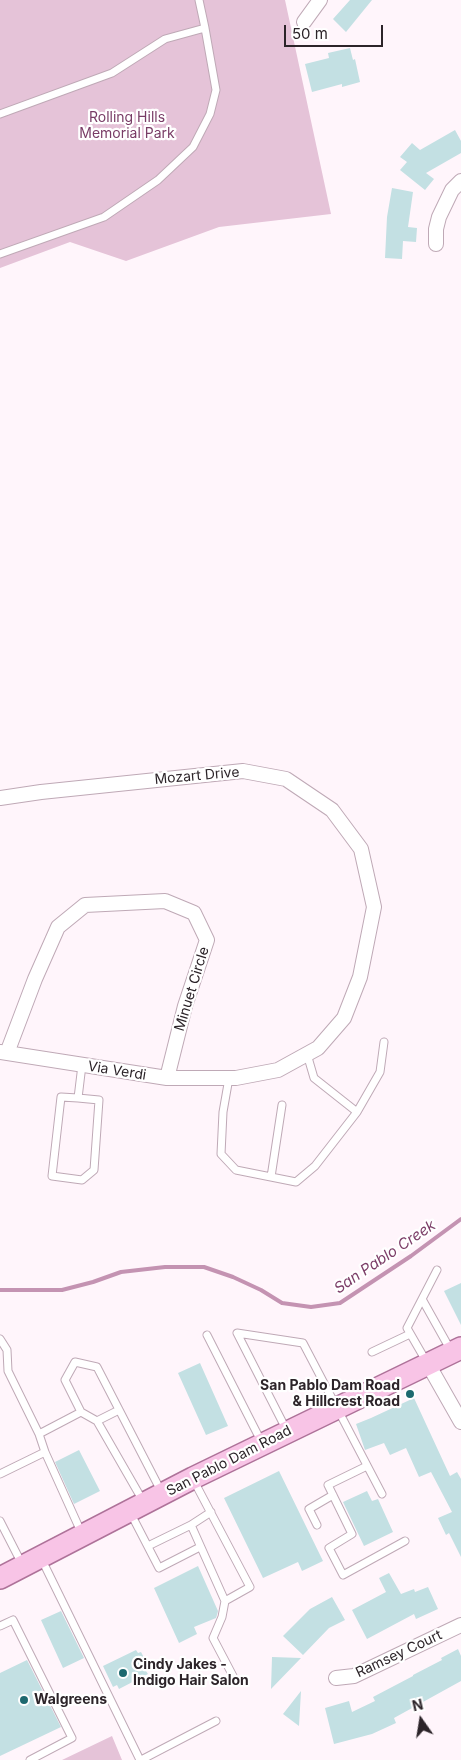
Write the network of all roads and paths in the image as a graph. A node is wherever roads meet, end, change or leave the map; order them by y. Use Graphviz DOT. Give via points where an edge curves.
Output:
graph roads {
  1 [pos="198,0"];
  2 [pos="320,0"];
  3 [pos="304,22"];
  4 [pos="205,28"];
  5 [pos="0,114"];
  6 [pos="461,181"];
  7 [pos="436,244"];
  8 [pos="0,254"];
  9 [pos="0,798"];
  10 [pos="384,1042"];
  11 [pos="4,1053"];
  12 [pos="307,1054"];
  13 [pos="82,1065"];
  14 [pos="166,1078"];
  15 [pos="232,1078"];
  16 [pos="78,1098"];
  17 [pos="282,1105"];
  18 [pos="357,1112"];
  19 [pos="271,1177"];
  20 [pos="437,1270"];
  21 [pos="422,1299"];
  22 [pos="410,1334"];
  23 [pos="207,1335"];
  24 [pos="0,1339"];
  25 [pos="456,1350"];
  26 [pos="372,1352"];
  27 [pos="428,1364"];
  28 [pos="457,1406"];
  29 [pos="336,1408"];
  30 [pos="119,1410"];
  31 [pos="81,1412"];
  32 [pos="97,1421"];
  33 [pos="461,1422"];
  34 [pos="287,1432"];
  35 [pos="39,1434"];
  36 [pos="263,1444"];
  37 [pos="44,1452"];
  38 [pos="367,1466"];
  39 [pos="0,1474"];
  40 [pos="193,1478"];
  41 [pos="382,1494"];
  42 [pos="333,1495"];
  43 [pos="146,1503"];
  44 [pos="210,1512"];
  45 [pos="0,1521"];
  46 [pos="191,1525"];
  47 [pos="317,1525"];
  48 [pos="82,1536"];
  49 [pos="404,1541"];
  50 [pos="148,1546"];
  51 [pos="200,1547"];
  52 [pos="32,1562"];
  53 [pos="0,1578"];
  54 [pos="225,1601"];
  55 [pos="461,1625"];
  56 [pos="0,1626"];
  57 [pos="233,1676"];
  58 [pos="336,1678"];
  59 [pos="216,1721"];
  60 [pos="30,1760"];
  61 [pos="140,1760"];
  1 -- 4 [label="lane"];
  2 -- 3 [label="street"];
  4 -- 5 [label="lane" via="165,39 112,73"];
  4 -- 8 [label="lane" via="216,90 210,114 193,147 158,180 104,217"];
  6 -- 7 [label="street" via="452,190 439,217"];
  9 -- 12 [label="street, Mozart Drive" via="243,771 286,779 332,810 361,849 374,907 360,977 344,1018 318,1048"];
  10 -- 18 [label="lane" via="380,1072"];
  11 -- 13 [label="street, Via Verdi"];
  11 -- 14 [label="street, Minuet Circle" via="58,927 85,905 165,901 194,913 207,940"];
  12 -- 15 [label="street, Mozart Drive" via="278,1070"];
  12 -- 18 [label="lane" via="314,1078"];
  13 -- 14 [label="street, Via Verdi"];
  13 -- 16 [label="lane"];
  14 -- 15 [label="street, Via Verdi"];
  15 -- 19 [label="lane" via="223,1112 221,1154 236,1170"];
  16 -- 16 [label="lane" via="61,1096 52,1176 82,1180 94,1170 99,1100"];
  17 -- 19 [label="lane"];
  18 -- 19 [label="lane" via="315,1166 296,1182"];
  20 -- 21 [label="lane"];
  21 -- 22 [label="lane" via="407,1328"];
  21 -- 25 [label="lane"];
  22 -- 26 [label="lane"];
  22 -- 27 [label="lane"];
  23 -- 36 [label="lane"];
  24 -- 35 [label="lane" via="7,1350 8,1370"];
  25 -- 27 [label="main road, San Pablo Dam Road"];
  27 -- 28 [label="street"];
  27 -- 29 [label="main road, San Pablo Dam Road"];
  28 -- 33 [label="street"];
  29 -- 34 [label="main road, San Pablo Dam Road"];
  29 -- 34 [label="lane" via="303,1342 238,1333"];
  29 -- 38 [label="lane"];
  30 -- 31 [label="lane" via="97,1367 75,1362 65,1380"];
  30 -- 32 [label="lane"];
  30 -- 43 [label="lane"];
  31 -- 32 [label="lane"];
  31 -- 35 [label="lane"];
  32 -- 43 [label="lane"];
  34 -- 36 [label="main road, San Pablo Dam Road"];
  35 -- 37 [label="lane"];
  36 -- 40 [label="main road, San Pablo Dam Road"];
  37 -- 39 [label="lane"];
  37 -- 48 [label="lane"];
  38 -- 41 [label="lane"];
  38 -- 42 [label="lane" via="328,1485"];
  40 -- 43 [label="main road, San Pablo Dam Road"];
  40 -- 44 [label="lane"];
  42 -- 47 [label="lane" via="309,1509"];
  42 -- 49 [label="lane" via="352,1534 329,1548 343,1575"];
  43 -- 48 [label="main road, San Pablo Dam Road"];
  43 -- 50 [label="lane"];
  44 -- 46 [label="lane"];
  44 -- 54 [label="lane" via="250,1587"];
  45 -- 52 [label="lane"];
  46 -- 50 [label="lane"];
  46 -- 51 [label="lane"];
  48 -- 52 [label="main road, San Pablo Dam Road"];
  50 -- 51 [label="lane" via="159,1568"];
  51 -- 54 [label="lane"];
  52 -- 53 [label="main road, San Pablo Dam Road"];
  52 -- 61 [label="lane"];
  54 -- 57 [label="lane" via="213,1638"];
  55 -- 58 [label="street, Ramsey Court" via="354,1676"];
  56 -- 60 [label="lane" via="13,1620 72,1738"];
  59 -- 61 [label="lane"];
}
